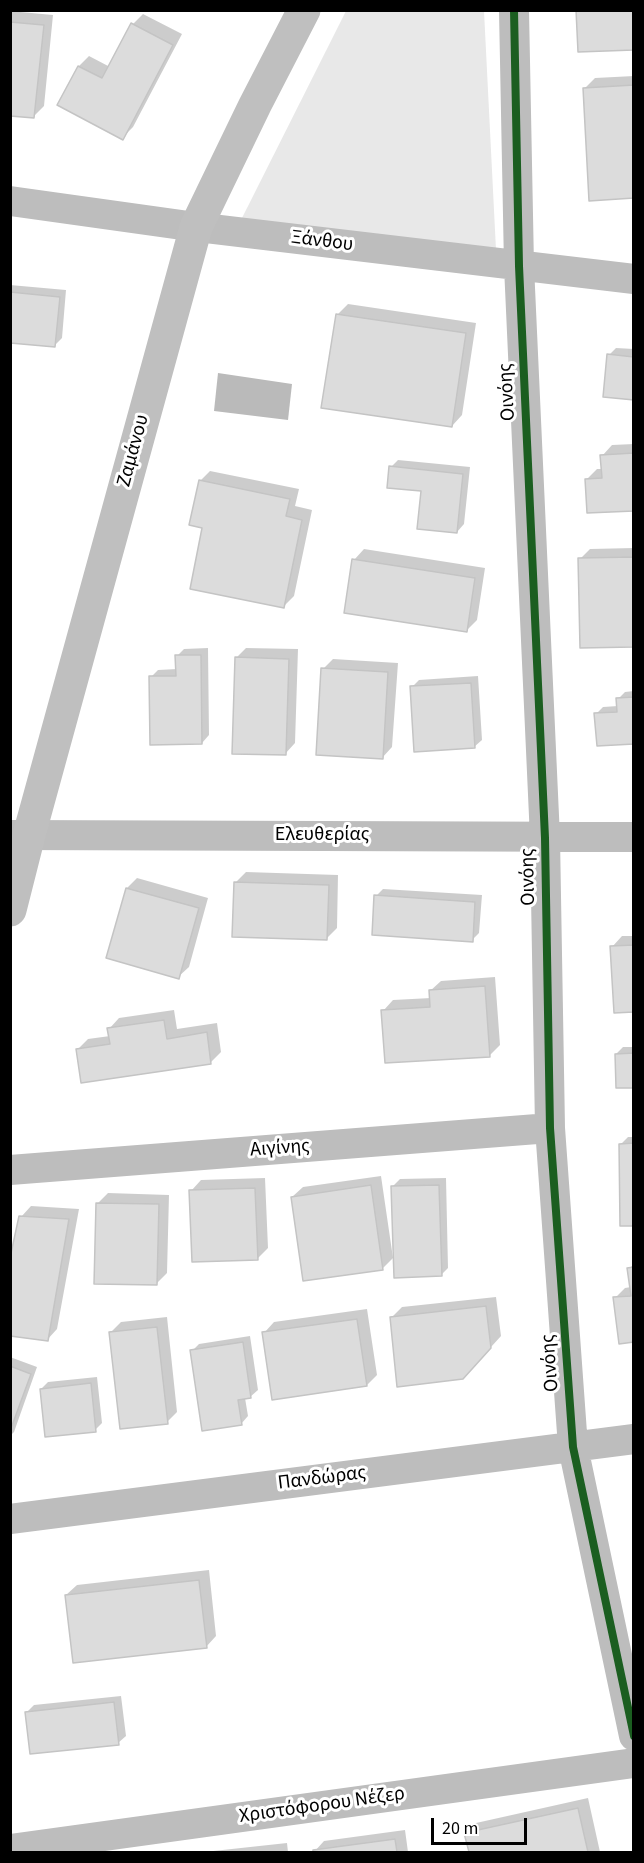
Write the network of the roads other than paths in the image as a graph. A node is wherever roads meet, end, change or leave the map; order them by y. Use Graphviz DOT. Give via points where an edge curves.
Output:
graph roads {
  1 [pos="304,10"];
  2 [pos="514,10"];
  3 [pos="10,201"];
  4 [pos="196,227"];
  5 [pos="519,266"];
  6 [pos="633,279"];
  7 [pos="20,835"];
  8 [pos="633,837"];
  9 [pos="545,838"];
  10 [pos="10,910"];
  11 [pos="550,1128"];
  12 [pos="10,1170"];
  13 [pos="633,1439"];
  14 [pos="573,1447"];
  15 [pos="10,1518"];
  16 [pos="633,1736"];
  17 [pos="633,1763"];
  18 [pos="10,1849"];
  1 -- 4 [label="street, Ζαμάνου"];
  2 -- 5 [label="street, Οινόης"];
  3 -- 4 [label="street, Ξάνθου"];
  4 -- 5 [label="street, Ξάνθου"];
  4 -- 7 [label="street, Ζαμάνου"];
  5 -- 6 [label="street, Ξάνθου"];
  5 -- 9 [label="street, Οινόης"];
  7 -- 9 [label="street, Ελευθερίας"];
  7 -- 10 [label="street, Ζαμάνου"];
  8 -- 9 [label="street, Ελευθερίας"];
  9 -- 11 [label="street, Οινόης"];
  11 -- 12 [label="street, Αιγίνης"];
  11 -- 14 [label="street, Οινόης"];
  13 -- 14 [label="street, Πανδώρας"];
  14 -- 15 [label="street, Πανδώρας"];
  14 -- 16 [label="street, Οινόης"];
  17 -- 18 [label="street, Χριστόφορου Νέζερ"];
}
